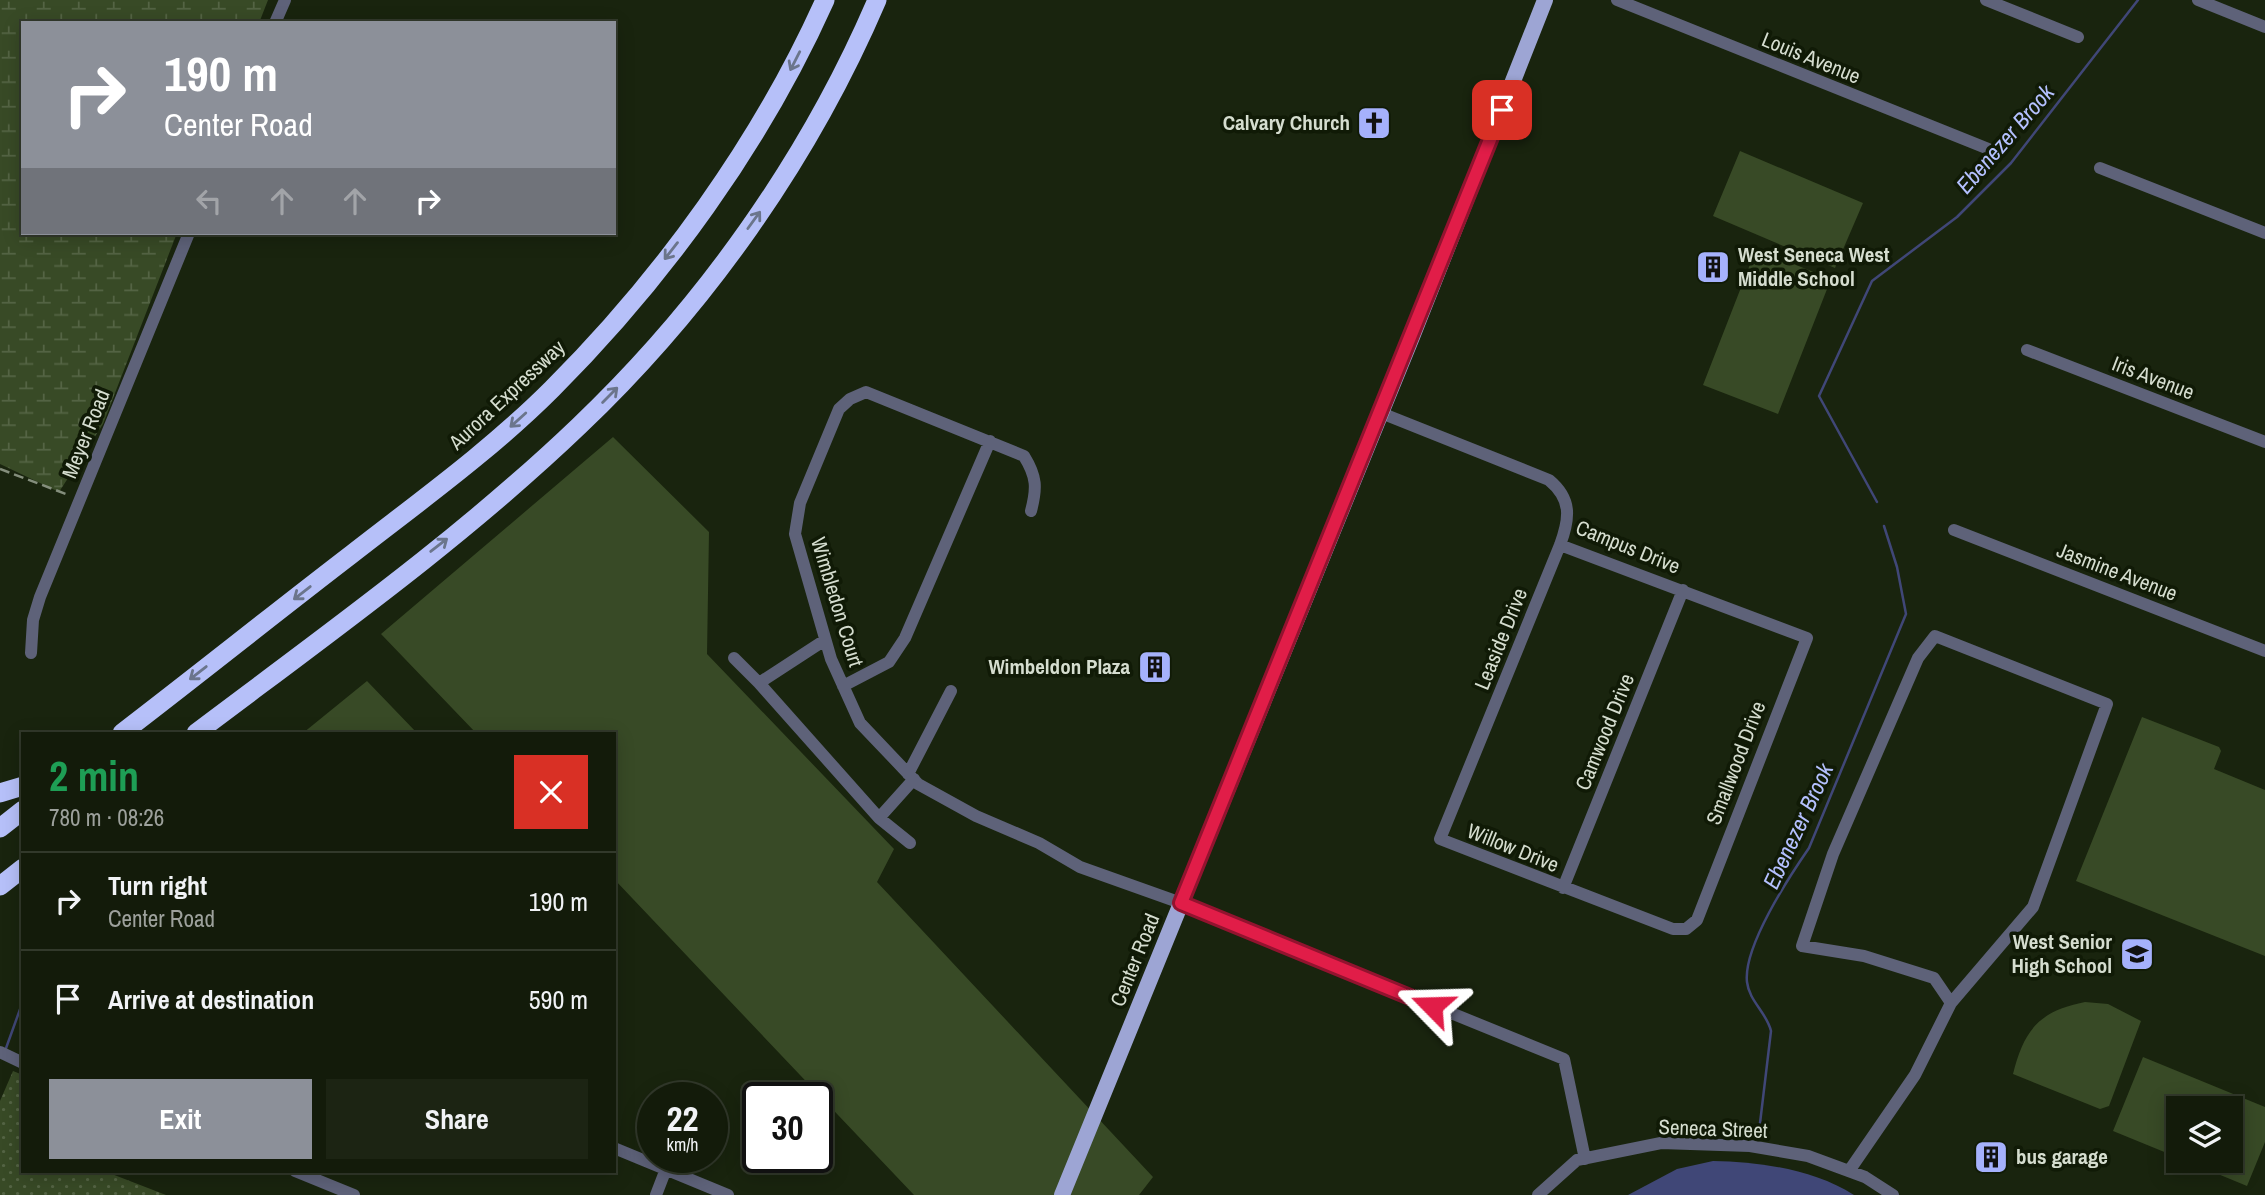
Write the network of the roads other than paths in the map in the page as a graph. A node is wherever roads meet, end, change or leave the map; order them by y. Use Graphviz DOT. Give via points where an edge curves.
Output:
graph roads {
  1 [pos="285,0"];
  2 [pos="825,0"];
  3 [pos="877,0"];
  4 [pos="1545,0"];
  5 [pos="1617,0"];
  6 [pos="1986,0"];
  7 [pos="2197,0"];
  8 [pos="276,21"];
  9 [pos="2265,27"];
  10 [pos="2078,37"];
  11 [pos="1991,150"];
  12 [pos="2100,168"];
  13 [pos="2265,233"];
  14 [pos="188,235"];
  15 [pos="2027,350"];
  16 [pos="1381,412"];
  17 [pos="990,441"];
  18 [pos="2265,442"];
  19 [pos="1031,511"];
  20 [pos="1954,530"];
  21 [pos="1560,545"];
  22 [pos="1683,590"];
  23 [pos="1755,618"];
  24 [pos="825,640"];
  25 [pos="2265,651"];
  26 [pos="32,653"];
  27 [pos="734,658"];
  28 [pos="758,683"];
  29 [pos="844,686"];
  30 [pos="951,691"];
  31 [pos="123,732"];
  32 [pos="197,732"];
  33 [pos="1478,749"];
  34 [pos="911,776"];
  35 [pos="21,787"];
  36 [pos="0,793"];
  37 [pos="21,812"];
  38 [pos="880,818"];
  39 [pos="0,828"];
  40 [pos="910,843"];
  41 [pos="21,870"];
  42 [pos="0,886"];
  43 [pos="1563,888"];
  44 [pos="1181,903"];
  45 [pos="1664,926"];
  46 [pos="1951,1003"];
  47 [pos="0,1052"];
  48 [pos="21,1062"];
  49 [pos="616,1149"];
  50 [pos="637,1157"];
  51 [pos="1585,1159"];
  52 [pos="1849,1171"];
  53 [pos="300,1173"];
  54 [pos="664,1173"];
  55 [pos="676,1173"];
  56 [pos="354,1195"];
  57 [pos="656,1195"];
  58 [pos="728,1195"];
  59 [pos="1062,1195"];
  60 [pos="1538,1195"];
  61 [pos="1893,1195"];
  1 -- 8 [label="street"];
  2 -- 31 [label="highway, Aurora Expressway, one-way" via="782,86 684,234 552,389 495,441"];
  32 -- 3 [label="highway, one-way" via="534,467 623,382 672,327 766,203 841,76"];
  4 -- 16 [label="main road, Center Road"];
  5 -- 11 [label="street, Louis Avenue"];
  6 -- 10 [label="street"];
  7 -- 9 [label="street"];
  12 -- 13 [label="street"];
  14 -- 26 [label="street, Meyer Road" via="40,597 33,621"];
  15 -- 18 [label="street, Iris Avenue"];
  16 -- 21 [label="street, Campus Drive" via="1549,480 1567,505"];
  16 -- 44 [label="main road, Center Road"];
  17 -- 19 [label="street, Wimbledon Court" via="1024,456 1033,471 1038,487"];
  17 -- 24 [label="street, Wimbledon Court" via="866,392 839,409 800,503 795,534"];
  17 -- 29 [label="street, Wimbledon Court" via="905,638 889,662"];
  20 -- 25 [label="street, Jasmine Avenue"];
  21 -- 22 [label="street, Campus Drive"];
  21 -- 33 [label="street, Leaside Drive"];
  22 -- 23 [label="street, Campus Drive"];
  22 -- 43 [label="street, Camwood Drive"];
  23 -- 45 [label="street, Smallwood Drive" via="1807,638 1697,920 1686,929"];
  24 -- 28 [label="street"];
  24 -- 29 [label="street, Wimbledon Court"];
  27 -- 28 [label="street"];
  28 -- 38 [label="street"];
  29 -- 34 [label="street, Wimbledon Court" via="860,723"];
  30 -- 34 [label="street"];
  33 -- 43 [label="street, Willow Drive" via="1440,839"];
  34 -- 38 [label="street"];
  34 -- 44 [label="street, Wimbledon Court" via="976,816 1039,842 1080,867"];
  35 -- 36 [label="highway"];
  37 -- 39 [label="highway"];
  38 -- 40 [label="street"];
  41 -- 42 [label="highway"];
  43 -- 45 [label="street, Willow Drive"];
  44 -- 51 [label="street, Wimbledon Court" via="1564,1059"];
  44 -- 59 [label="main road, Center Road"];
  46 -- 46 [label="street" via="1934,978 1864,957 1802,946 1833,854 1918,658 1935,636 2107,704 2033,907"];
  46 -- 52 [label="street" via="1915,1075"];
  47 -- 48 [label="street"];
  49 -- 50 [label="street"];
  51 -- 52 [label="street, Seneca Street" via="1661,1143 1750,1146 1808,1156"];
  51 -- 60 [label="street, Seneca Street" via="1577,1160"];
  52 -- 61 [label="street, Seneca Street"];
  53 -- 56 [label="street"];
  54 -- 57 [label="street"];
  55 -- 58 [label="street"];
}
